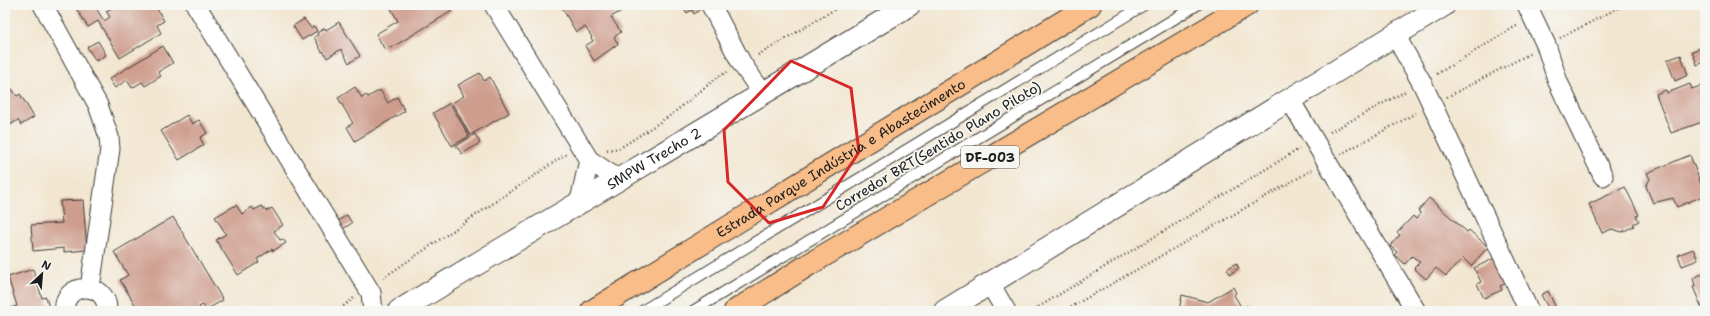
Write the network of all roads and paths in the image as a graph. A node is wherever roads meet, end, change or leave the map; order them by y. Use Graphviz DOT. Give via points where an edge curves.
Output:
graph roads {
  1 [pos="43,5"];
  2 [pos="196,5"];
  3 [pos="494,5"];
  4 [pos="711,5"];
  5 [pos="909,5"];
  6 [pos="1090,5"];
  7 [pos="1144,5"];
  8 [pos="1197,5"];
  9 [pos="1247,5"];
  10 [pos="1444,5"];
  11 [pos="1530,11"];
  12 [pos="1395,35"];
  13 [pos="1422,83"];
  14 [pos="763,94"];
  15 [pos="1290,100"];
  16 [pos="1313,141"];
  17 [pos="589,160"];
  18 [pos="1603,176"];
  19 [pos="619,180"];
  20 [pos="580,201"];
  21 [pos="990,284"];
  22 [pos="90,288"];
  23 [pos="371,292"];
  24 [pos="65,311"];
  25 [pos="107,311"];
  26 [pos="374,311"];
  27 [pos="398,311"];
  28 [pos="592,311"];
  29 [pos="642,311"];
  30 [pos="693,311"];
  31 [pos="735,311"];
  32 [pos="945,311"];
  33 [pos="1006,311"];
  34 [pos="1032,311"];
  35 [pos="1416,311"];
  36 [pos="1529,311"];
  1 -- 22 [label="street" via="98,104 109,137 110,149"];
  2 -- 23 [label="street"];
  3 -- 17 [label="street"];
  4 -- 14 [label="street" via="742,64"];
  5 -- 14 [label="street, SMPW Trecho 2"];
  6 -- 28 [label="highway, Estrada Parque Indústria e Abastecimento"];
  7 -- 29 [label="lane"];
  8 -- 30 [label="lane, Corredor BRT(Sentido Plano Piloto)"];
  9 -- 31 [label="highway, DF-003" via="814,261"];
  10 -- 12 [label="street"];
  11 -- 13 [label="path"];
  11 -- 18 [label="street" via="1546,45 1558,82"];
  12 -- 13 [label="street"];
  12 -- 15 [label="street"];
  13 -- 16 [label="path"];
  13 -- 36 [label="street"];
  14 -- 19 [label="street, SMPW Trecho 2"];
  15 -- 16 [label="street"];
  15 -- 21 [label="street"];
  16 -- 34 [label="path"];
  16 -- 35 [label="street"];
  17 -- 19 [label="street"];
  17 -- 20 [label="street"];
  19 -- 20 [label="street, SMPW Trecho 2"];
  20 -- 27 [label="street, SMPW Trecho 2"];
  21 -- 32 [label="street"];
  21 -- 33 [label="street"];
  22 -- 24 [label="street" via="76,290 70,294"];
  22 -- 25 [label="street" via="102,295"];
  23 -- 26 [label="street"];
  23 -- 27 [label="street"];
}
